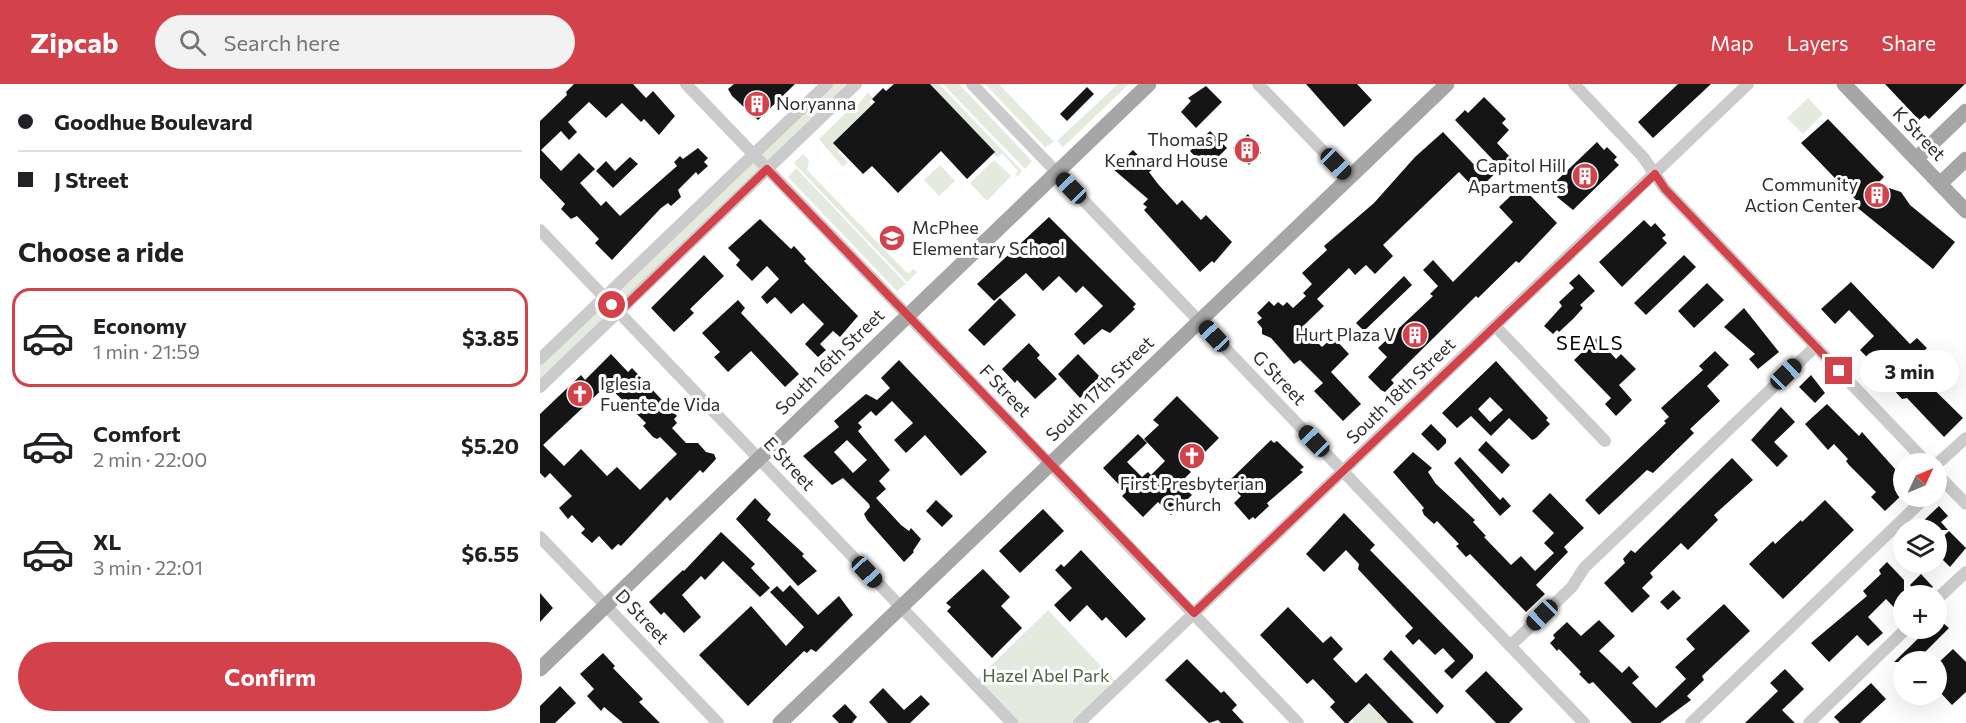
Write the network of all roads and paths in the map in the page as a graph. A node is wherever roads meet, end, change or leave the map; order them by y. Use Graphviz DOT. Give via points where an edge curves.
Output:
graph roads {
  1 [pos="686,84"];
  2 [pos="827,84"];
  3 [pos="856,84"];
  4 [pos="972,84"];
  5 [pos="1149,84"];
  6 [pos="1258,84"];
  7 [pos="1447,84"];
  8 [pos="1574,84"];
  9 [pos="1748,84"];
  10 [pos="1844,84"];
  11 [pos="1966,111"];
  12 [pos="754,155"];
  13 [pos="1916,159"];
  14 [pos="1966,159"];
  15 [pos="767,169"];
  16 [pos="1056,172"];
  17 [pos="1655,174"];
  18 [pos="1349,178"];
  19 [pos="1940,184"];
  20 [pos="1966,211"];
  21 [pos="540,230"];
  22 [pos="605,298"];
  23 [pos="619,312"];
  24 [pos="907,315"];
  25 [pos="1200,321"];
  26 [pos="1495,326"];
  27 [pos="1816,346"];
  28 [pos="540,359"];
  29 [pos="540,387"];
  30 [pos="1966,438"];
  31 [pos="1605,441"];
  32 [pos="1918,453"];
  33 [pos="1947,455"];
  34 [pos="758,458"];
  35 [pos="1050,464"];
  36 [pos="1343,471"];
  37 [pos="1947,487"];
  38 [pos="1966,504"];
  39 [pos="1917,507"];
  40 [pos="540,537"];
  41 [pos="1966,572"];
  42 [pos="1947,590"];
  43 [pos="606,606"];
  44 [pos="901,607"];
  45 [pos="1194,613"];
  46 [pos="1896,639"];
  47 [pos="1510,646"];
  48 [pos="540,669"];
  49 [pos="718,723"];
  50 [pos="780,723"];
  51 [pos="1012,723"];
  52 [pos="1079,723"];
  53 [pos="1298,723"];
  54 [pos="1584,723"];
  55 [pos="1691,723"];
  56 [pos="1809,723"];
  1 -- 12 [label="street, F Street"];
  2 -- 12 [label="street"];
  3 -- 15 [label="street"];
  4 -- 16 [label="street, G Street"];
  5 -- 16 [label="main road, South 16th Street"];
  6 -- 18 [label="street"];
  7 -- 18 [label="main road, South 17th Street"];
  8 -- 17 [label="street"];
  9 -- 17 [label="street, South 18th Street"];
  10 -- 13 [label="main road, K Street"];
  11 -- 13 [label="main road"];
  12 -- 15 [label="street, F Street"];
  12 -- 22 [label="street"];
  13 -- 19 [label="main road, K Street"];
  14 -- 19 [label="main road"];
  15 -- 23 [label="street"];
  15 -- 24 [label="street, F Street"];
  16 -- 24 [label="main road, South 16th Street"];
  16 -- 25 [label="street, G Street"];
  17 -- 26 [label="street, South 18th Street"];
  17 -- 27 [label="street"];
  18 -- 25 [label="main road, South 17th Street"];
  19 -- 20 [label="main road, K Street"];
  21 -- 22 [label="street, E Street"];
  22 -- 23 [label="street, E Street"];
  22 -- 28 [label="street"];
  23 -- 29 [label="street"];
  23 -- 34 [label="street, E Street"];
  24 -- 34 [label="main road, South 16th Street"];
  24 -- 35 [label="street, F Street"];
  25 -- 35 [label="main road, South 17th Street"];
  25 -- 36 [label="street, G Street"];
  26 -- 31 [label="street"];
  26 -- 36 [label="street, South 18th Street"];
  27 -- 32 [label="street"];
  27 -- 47 [label="street" via="1587,565 1572,587"];
  30 -- 33 [label="street"];
  34 -- 43 [label="main road, South 16th Street"];
  34 -- 44 [label="street, E Street"];
  35 -- 44 [label="main road, South 17th Street"];
  35 -- 45 [label="street, F Street"];
  36 -- 45 [label="street, South 18th Street"];
  36 -- 47 [label="street, G Street"];
  37 -- 38 [label="street"];
  39 -- 55 [label="street"];
  40 -- 43 [label="street, D Street"];
  41 -- 42 [label="street"];
  43 -- 48 [label="main road, South 16th Street"];
  43 -- 49 [label="street, D Street"];
  44 -- 50 [label="main road, South 17th Street"];
  44 -- 51 [label="street, E Street"];
  45 -- 52 [label="street, South 18th Street"];
  45 -- 53 [label="street, F Street"];
  46 -- 56 [label="street"];
  47 -- 54 [label="street, G Street"];
}
